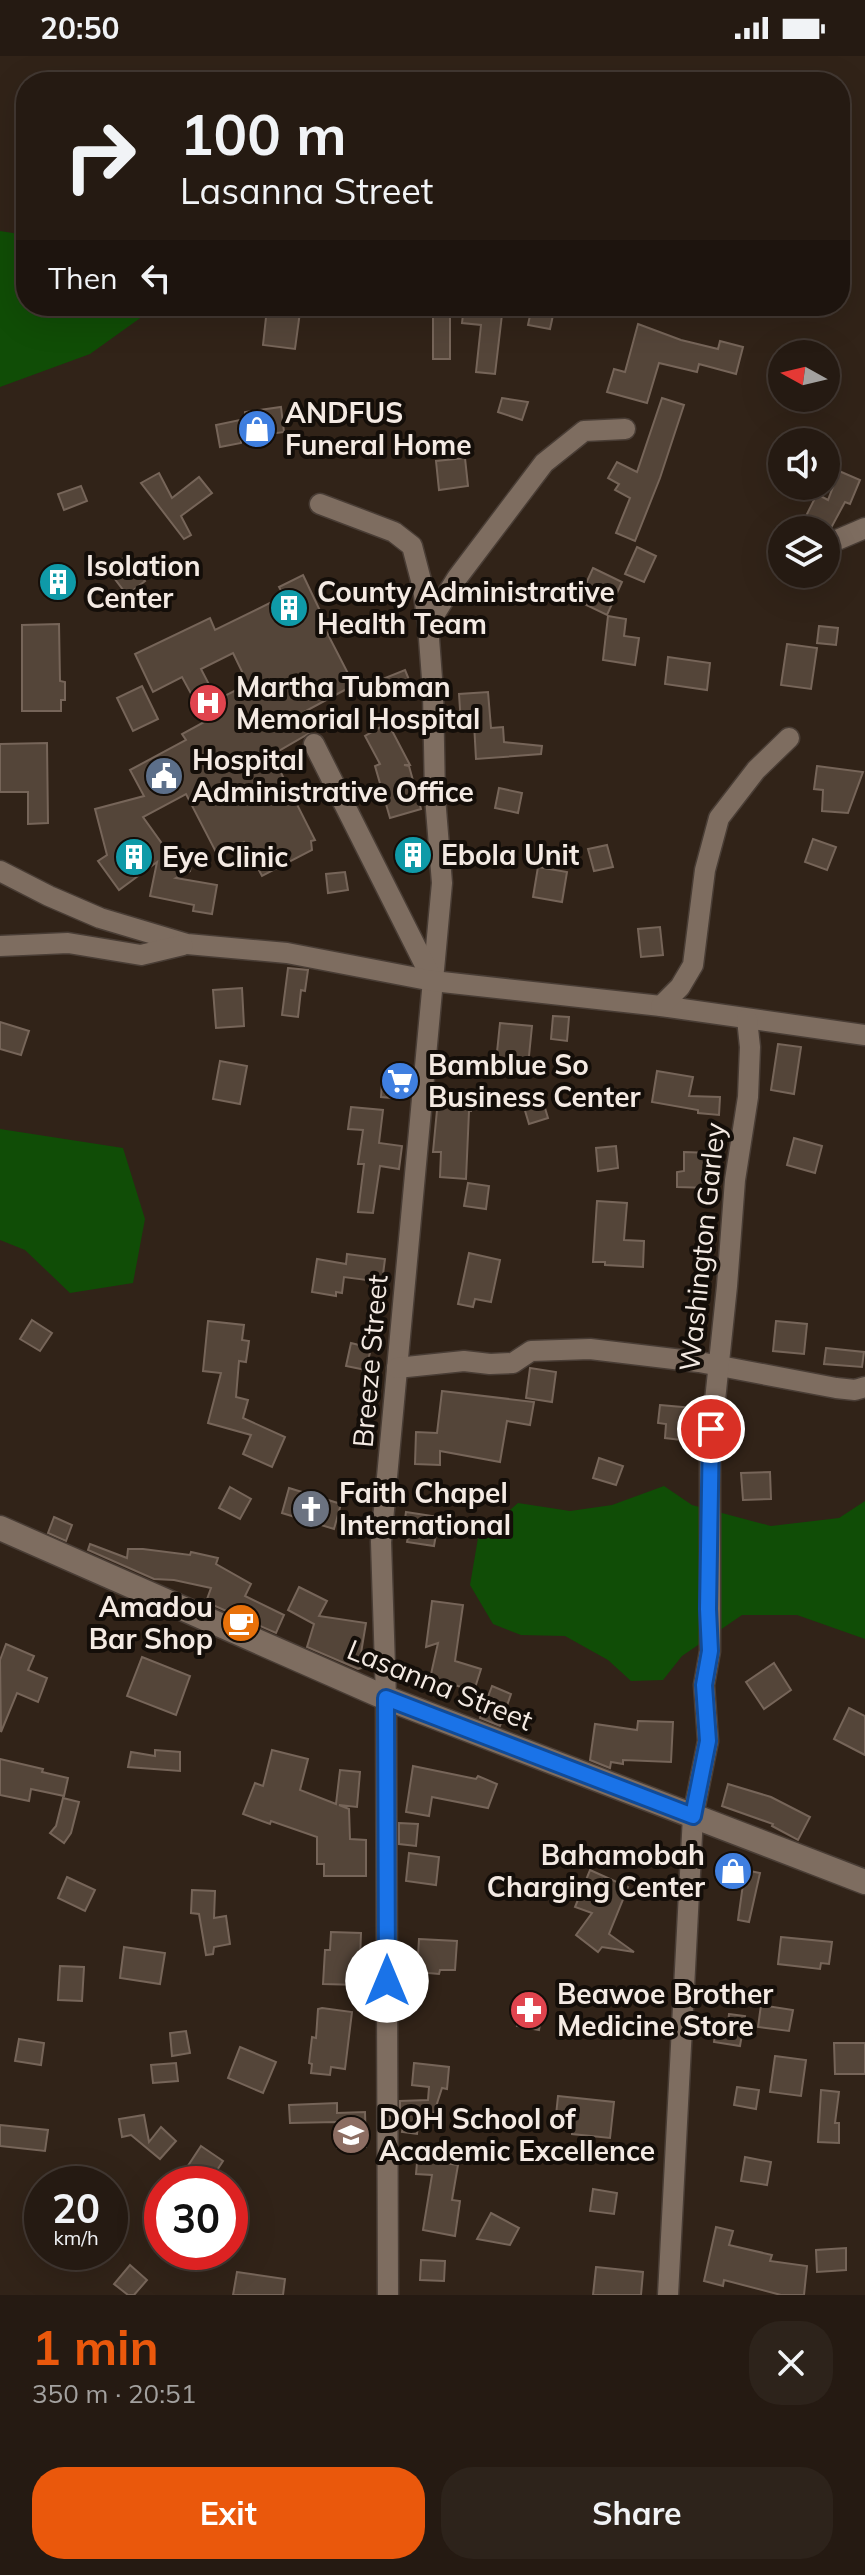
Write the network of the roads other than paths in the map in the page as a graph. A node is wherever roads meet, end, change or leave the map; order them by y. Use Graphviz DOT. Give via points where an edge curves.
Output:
graph roads {
  1 [pos="625,429"];
  2 [pos="320,504"];
  3 [pos="865,528"];
  4 [pos="840,539"];
  5 [pos="428,625"];
  6 [pos="789,738"];
  7 [pos="314,744"];
  8 [pos="0,871"];
  9 [pos="187,944"];
  10 [pos="0,946"];
  11 [pos="433,981"];
  12 [pos="661,1006"];
  13 [pos="747,1019"];
  14 [pos="865,1035"];
  15 [pos="718,1365"];
  16 [pos="397,1368"];
  17 [pos="865,1387"];
  18 [pos="0,1528"];
  19 [pos="386,1698"];
  20 [pos="693,1816"];
  21 [pos="865,1882"];
  22 [pos="388,2295"];
  23 [pos="668,2295"];
  1 -- 5 [label="street" via="584,431 544,463"];
  2 -- 5 [label="street, Breeze Street" via="394,532 412,546"];
  3 -- 4 [label="street"];
  5 -- 11 [label="street, Breeze Street" via="442,883"];
  6 -- 12 [label="street" via="719,818 705,870 693,965"];
  7 -- 11 [label="street"];
  8 -- 9 [label="street" via="100,918"];
  9 -- 10 [label="street" via="141,955 68,943"];
  9 -- 11 [label="street" via="287,953"];
  11 -- 12 [label="street"];
  11 -- 16 [label="street, Breeze Street"];
  12 -- 13 [label="street"];
  13 -- 14 [label="street"];
  13 -- 15 [label="street, Washington Garley" via="748,1097"];
  15 -- 16 [label="street" via="574,1348 531,1351 513,1363 464,1361"];
  15 -- 17 [label="street" via="836,1388"];
  15 -- 20 [label="street, Washington Garley" via="710,1448 710,1651 704,1685 708,1741"];
  16 -- 19 [label="street, Breeze Street" via="381,1542"];
  18 -- 19 [label="street, Lasanna Street"];
  19 -- 20 [label="street, Lasanna Street"];
  19 -- 22 [label="street, Breeze Street"];
  20 -- 21 [label="street, Lasanna Street"];
  20 -- 23 [label="street, Washington Garley"];
}
